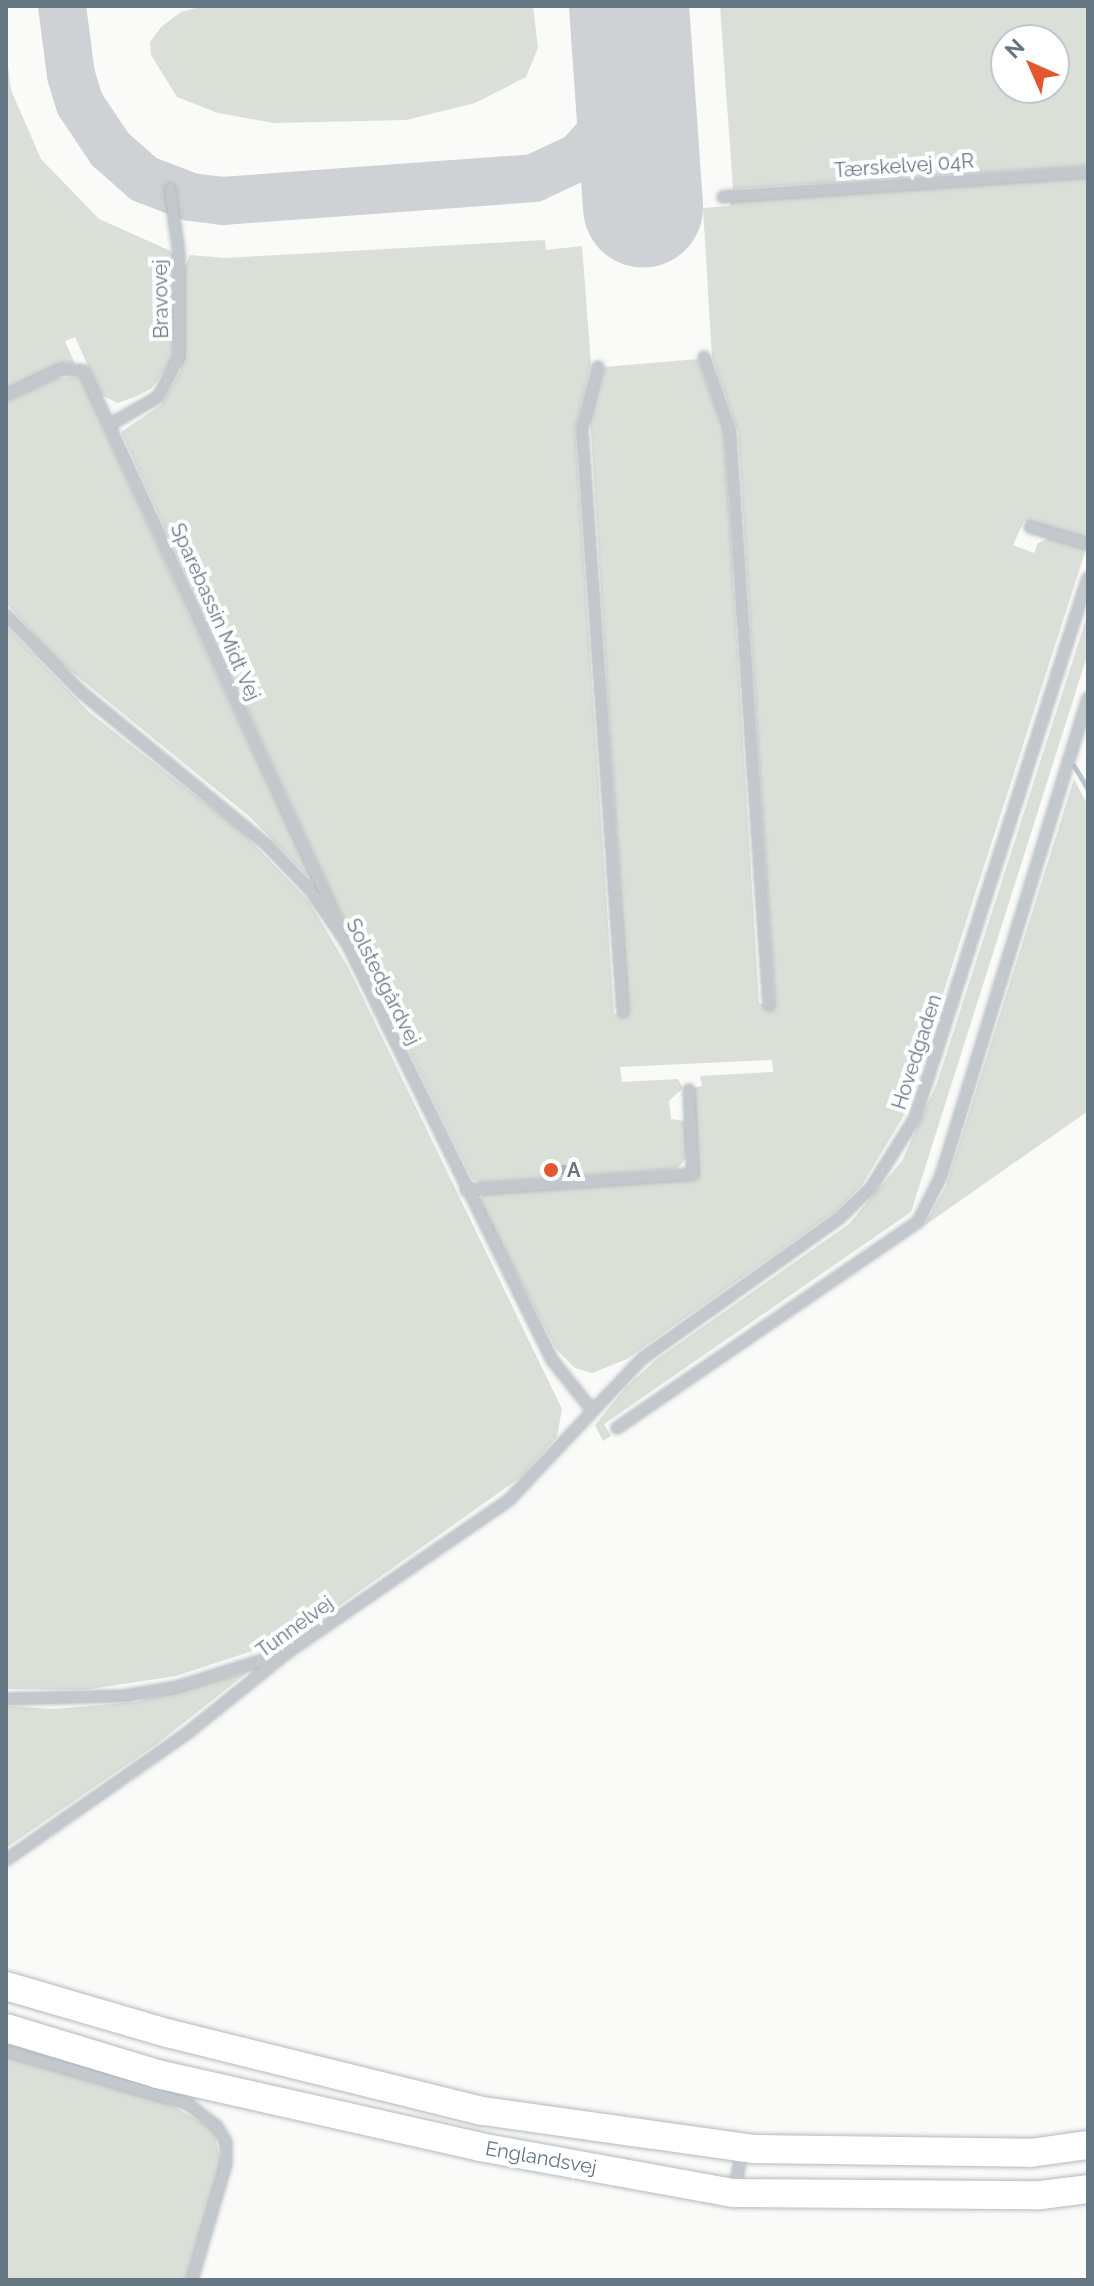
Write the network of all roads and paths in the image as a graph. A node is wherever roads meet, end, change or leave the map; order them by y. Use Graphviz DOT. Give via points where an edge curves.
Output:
graph roads {
  1 [pos="1088,172"];
  2 [pos="170,189"];
  3 [pos="723,197"];
  4 [pos="704,357"];
  5 [pos="598,367"];
  6 [pos="6,395"];
  7 [pos="111,424"];
  8 [pos="1030,527"];
  9 [pos="1088,544"];
  10 [pos="1088,578"];
  11 [pos="6,615"];
  12 [pos="1088,698"];
  13 [pos="347,943"];
  14 [pos="769,1005"];
  15 [pos="623,1012"];
  16 [pos="689,1090"];
  17 [pos="466,1190"];
  18 [pos="592,1410"];
  19 [pos="617,1428"];
  20 [pos="288,1652"];
  21 [pos="6,1699"];
  22 [pos="6,1860"];
  23 [pos="6,1986"];
  24 [pos="6,2028"];
  25 [pos="6,2051"];
  26 [pos="1088,2145"];
  27 [pos="743,2148"];
  28 [pos="1088,2189"];
  29 [pos="733,2193"];
  30 [pos="192,2280"];
  1 -- 3 [label="lane, Tærskelvej 04R"];
  2 -- 7 [label="lane, Bravovej" via="179,254 179,357 158,397"];
  4 -- 14 [label="lane" via="730,430"];
  5 -- 15 [label="lane" via="582,429"];
  6 -- 7 [label="lane, Sparebassin Midt Vej" via="62,369 84,371"];
  7 -- 13 [label="lane, Sparebassin Midt Vej"];
  8 -- 9 [label="lane"];
  10 -- 18 [label="lane, Hovedgaden" via="915,1118 894,1157 838,1219 643,1358"];
  11 -- 13 [label="lane, Solstedgårdvej" via="80,691 268,846 310,890"];
  12 -- 19 [label="lane" via="941,1176 924,1213 906,1235"];
  13 -- 17 [label="lane, Solstedgårdvej"];
  16 -- 17 [label="lane" via="693,1174"];
  17 -- 18 [label="lane, Solstedgårdvej" via="552,1360"];
  18 -- 20 [label="lane, Tunnelvej" via="509,1500"];
  20 -- 21 [label="lane" via="164,1689 77,1701"];
  20 -- 22 [label="lane, Tunnelvej" via="190,1731"];
  23 -- 27 [label="main road, Englandsvej" via="167,2033 483,2111"];
  24 -- 29 [label="main road, Englandsvej" via="218,2088 480,2147"];
  25 -- 30 [label="lane" via="188,2104 217,2127 226,2142 226,2164"];
  26 -- 27 [label="main road, Englandsvej" via="1030,2153"];
  27 -- 29 [label="lane"];
  28 -- 29 [label="main road, Englandsvej" via="1041,2195"];
}
